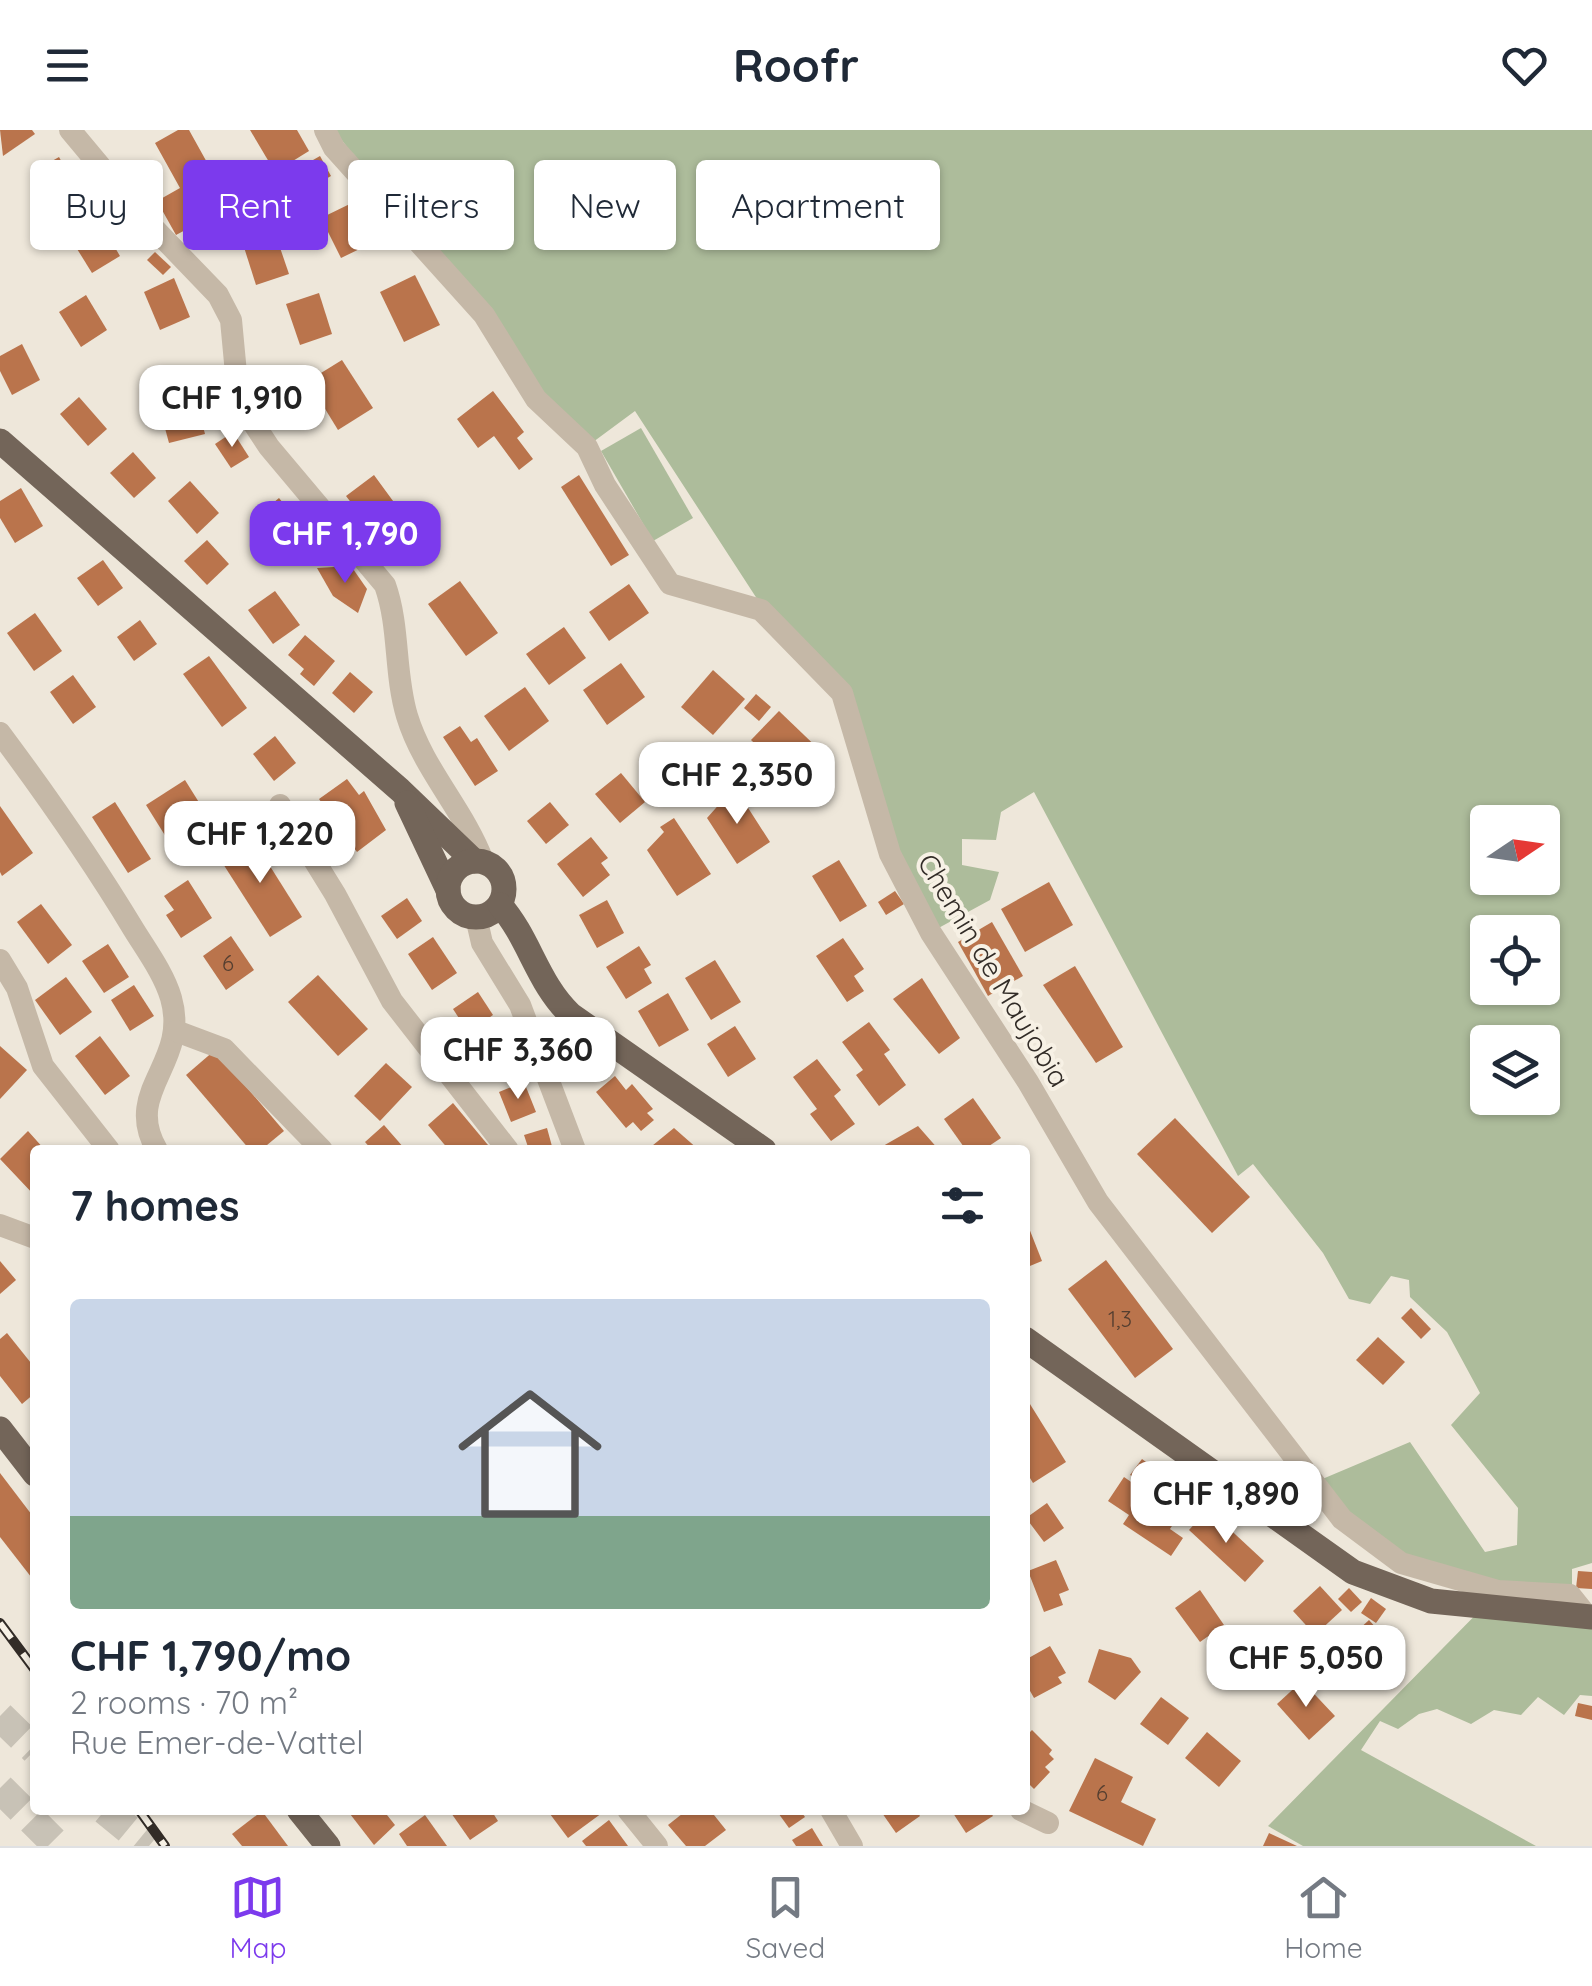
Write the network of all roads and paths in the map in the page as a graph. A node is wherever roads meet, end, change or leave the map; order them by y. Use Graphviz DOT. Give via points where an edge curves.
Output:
graph roads {
  1 [pos="70,130"];
  2 [pos="325,130"];
  3 [pos="0,440"];
  4 [pos="0,733"];
  5 [pos="400,790"];
  6 [pos="280,805"];
  7 [pos="478,861"];
  8 [pos="448,890"];
  9 [pos="500,905"];
  10 [pos="476,917"];
  11 [pos="0,960"];
  12 [pos="176,1031"];
  13 [pos="105,1145"];
  14 [pos="155,1145"];
  15 [pos="317,1145"];
  16 [pos="504,1145"];
  17 [pos="572,1145"];
  18 [pos="757,1145"];
  19 [pos="0,1225"];
  20 [pos="30,1236"];
  21 [pos="1030,1343"];
  22 [pos="0,1429"];
  23 [pos="30,1468"];
  24 [pos="1590,1616"];
  25 [pos="304,1815"];
  26 [pos="632,1815"];
  27 [pos="833,1815"];
  28 [pos="1030,1815"];
  29 [pos="1048,1824"];
  30 [pos="328,1846"];
  31 [pos="658,1846"];
  32 [pos="852,1846"];
  1 -- 7 [label="street" via="218,294 230,320 237,384 248,415 386,585 406,714 423,756 474,839"];
  2 -- 24 [label="street, Chemin de Maujobia" via="416,244 484,315 536,399 587,447 670,584 760,610 842,693 890,854 931,933 1098,1202 1342,1519 1402,1563 1498,1591 1570,1595"];
  3 -- 5 [label="main road"];
  4 -- 12 [label="street" via="158,969"];
  5 -- 7 [label="main road"];
  5 -- 8 [label="main road"];
  6 -- 16 [label="street" via="392,1001"];
  7 -- 8 [label="main road" via="452,874"];
  7 -- 9 [label="main road" via="503,878"];
  8 -- 10 [label="main road" via="460,912"];
  9 -- 10 [label="main road"];
  9 -- 18 [label="main road" via="546,989 572,1016"];
  10 -- 17 [label="street" via="482,943 520,1004"];
  11 -- 13 [label="street" via="17,988 43,1066"];
  12 -- 14 [label="street" via="145,1106"];
  12 -- 15 [label="street" via="224,1048"];
  19 -- 20 [label="street"];
  21 -- 24 [label="main road" via="1352,1572 1431,1601"];
  22 -- 23 [label="main road"];
  25 -- 30 [label="main road"];
  26 -- 31 [label="street"];
  27 -- 32 [label="street"];
  28 -- 29 [label="street"];
}
